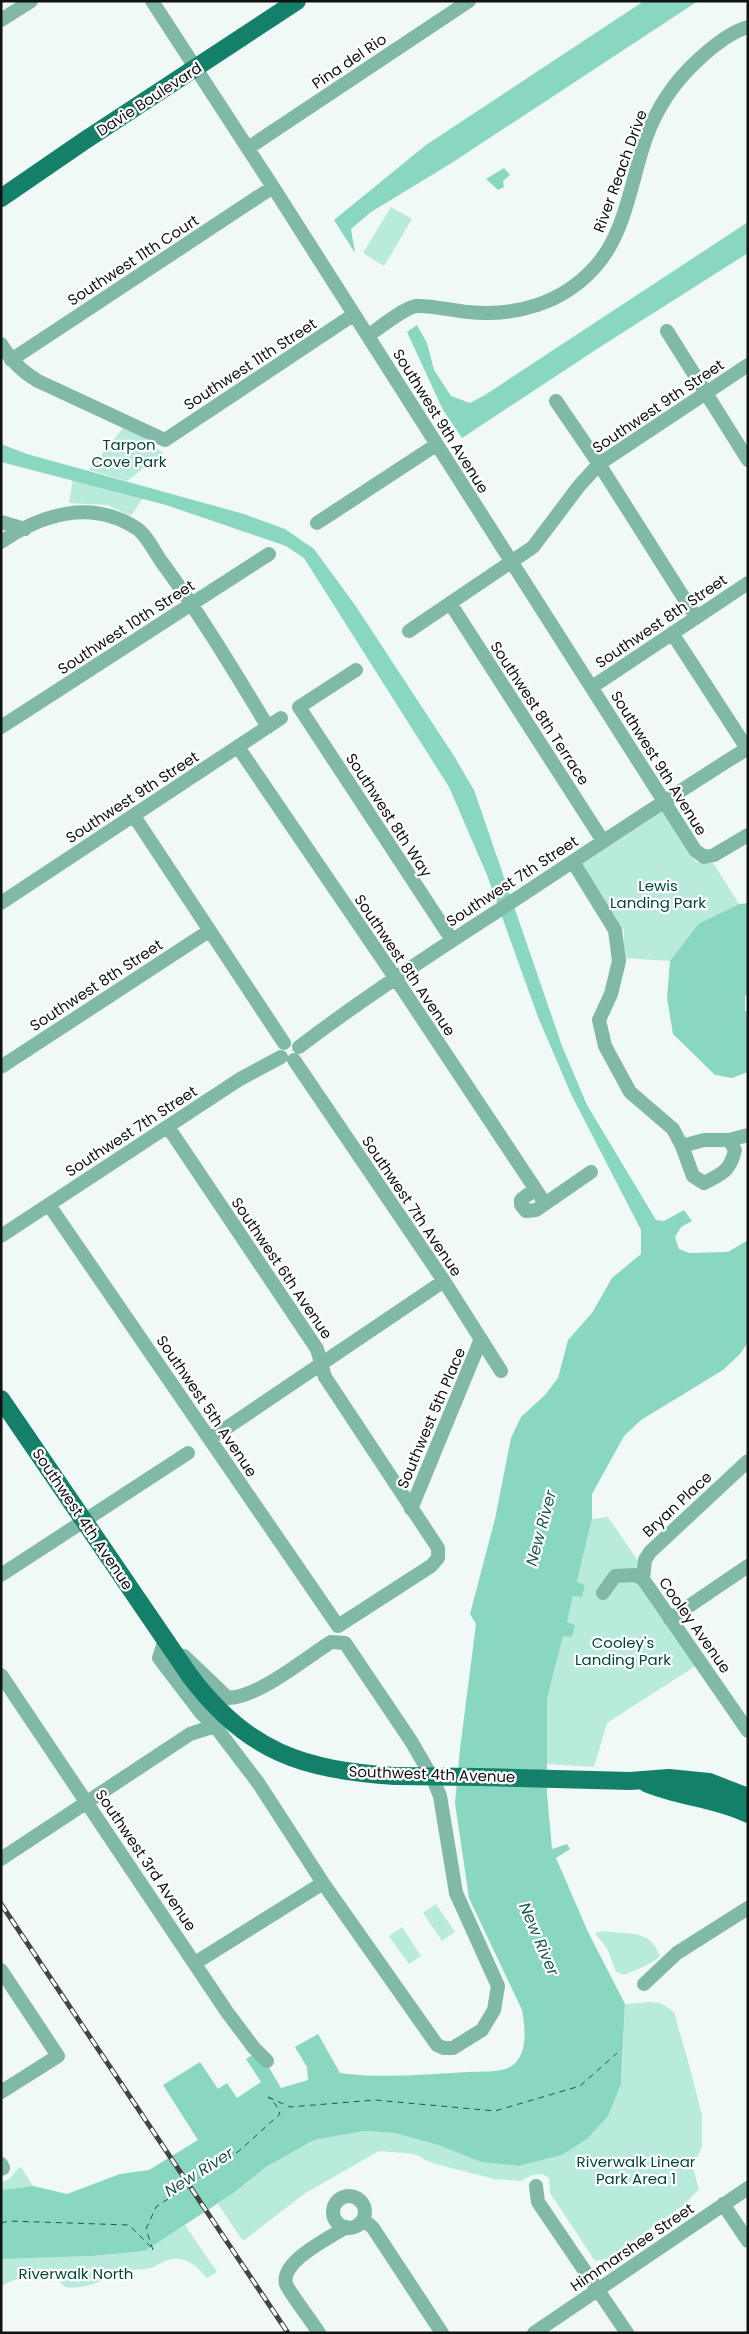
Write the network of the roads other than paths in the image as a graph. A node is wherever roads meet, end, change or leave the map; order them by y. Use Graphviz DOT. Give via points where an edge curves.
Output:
graph roads {
  1 [pos="30,1"];
  2 [pos="152,1"];
  3 [pos="297,1"];
  4 [pos="469,1"];
  5 [pos="1,20"];
  6 [pos="748,27"];
  7 [pos="195,69"];
  8 [pos="248,148"];
  9 [pos="273,187"];
  10 [pos="1,198"];
  11 [pos="353,316"];
  12 [pos="667,331"];
  13 [pos="370,340"];
  14 [pos="1,344"];
  15 [pos="11,360"];
  16 [pos="748,365"];
  17 [pos="705,393"];
  18 [pos="556,401"];
  19 [pos="436,445"];
  20 [pos="748,460"];
  21 [pos="599,464"];
  22 [pos="1,522"];
  23 [pos="317,523"];
  24 [pos="24,529"];
  25 [pos="4,538"];
  26 [pos="269,554"];
  27 [pos="511,563"];
  28 [pos="748,583"];
  29 [pos="450,602"];
  30 [pos="193,603"];
  31 [pos="696,617"];
  32 [pos="409,631"];
  33 [pos="672,633"];
  34 [pos="356,670"];
  35 [pos="592,687"];
  36 [pos="281,718"];
  37 [pos="268,727"];
  38 [pos="1,728"];
  39 [pos="238,747"];
  40 [pos="748,749"];
  41 [pos="663,801"];
  42 [pos="134,816"];
  43 [pos="748,834"];
  44 [pos="603,841"];
  45 [pos="573,862"];
  46 [pos="1,903"];
  47 [pos="209,931"];
  48 [pos="452,940"];
  49 [pos="396,979"];
  50 [pos="289,1052"];
  51 [pos="1,1067"];
  52 [pos="168,1127"];
  53 [pos="748,1135"];
  54 [pos="729,1140"];
  55 [pos="682,1146"];
  56 [pos="591,1172"];
  57 [pos="535,1189"];
  58 [pos="544,1202"];
  59 [pos="50,1205"];
  60 [pos="1,1236"];
  61 [pos="444,1281"];
  62 [pos="481,1339"];
  63 [pos="321,1364"];
  64 [pos="502,1371"];
  65 [pos="1,1399"];
  66 [pos="210,1439"];
  67 [pos="188,1453"];
  68 [pos="748,1461"];
  69 [pos="411,1508"];
  70 [pos="83,1521"];
  71 [pos="438,1558"];
  72 [pos="748,1566"];
  73 [pos="1,1575"];
  74 [pos="643,1579"];
  75 [pos="603,1593"];
  76 [pos="670,1619"];
  77 [pos="164,1639"];
  78 [pos="176,1655"];
  79 [pos="1,1675"];
  80 [pos="201,1712"];
  81 [pos="215,1726"];
  82 [pos="748,1731"];
  83 [pos="190,1734"];
  84 [pos="634,1781"];
  85 [pos="748,1797"];
  86 [pos="87,1802"];
  87 [pos="748,1814"];
  88 [pos="1,1859"];
  89 [pos="323,1883"];
  90 [pos="748,1908"];
  91 [pos="195,1963"];
  92 [pos="1,1970"];
  93 [pos="644,1984"];
  94 [pos="267,2061"];
  95 [pos="1,2092"];
  96 [pos="536,2186"];
  97 [pos="748,2188"];
  98 [pos="723,2204"];
  99 [pos="363,2219"];
  100 [pos="346,2227"];
  101 [pos="748,2241"];
  102 [pos="598,2289"];
  103 [pos="319,2333"];
  104 [pos="442,2333"];
  105 [pos="534,2333"];
  106 [pos="627,2333"];
  1 -- 5 [label="street"];
  2 -- 7 [label="street, Southwest 9th Avenue"];
  3 -- 7 [label="main road, Davie Boulevard"];
  4 -- 8 [label="street, Pina del Rio"];
  6 -- 13 [label="street, River Reach Drive" via="705,54 680,78 660,108 646,138 622,219 610,246 579,283 555,298 509,313 484,314 424,306 419,314"];
  7 -- 8 [label="street, Southwest 9th Avenue"];
  7 -- 10 [label="main road, Davie Boulevard"];
  8 -- 9 [label="street, Southwest 9th Avenue"];
  9 -- 11 [label="street, Southwest 9th Avenue"];
  9 -- 15 [label="street, Southwest 11th Court"];
  11 -- 13 [label="street, Southwest 9th Avenue"];
  11 -- 15 [label="street, Southwest 11th Street" via="164,440 38,382"];
  12 -- 17 [label="street"];
  13 -- 19 [label="street, Southwest 9th Avenue"];
  14 -- 15 [label="street"];
  16 -- 17 [label="street, Southwest 9th Street"];
  17 -- 20 [label="street"];
  17 -- 21 [label="street, Southwest 9th Street"];
  18 -- 21 [label="street"];
  19 -- 23 [label="street"];
  19 -- 27 [label="street, Southwest 9th Avenue"];
  21 -- 27 [label="street, Southwest 9th Street" via="533,547"];
  21 -- 31 [label="street"];
  22 -- 24 [label="street"];
  24 -- 25 [label="street"];
  24 -- 30 [label="street" via="57,514 87,510 113,517 138,528"];
  26 -- 30 [label="street, Southwest 10th Street"];
  27 -- 29 [label="street, Southwest 9th Street"];
  27 -- 35 [label="street, Southwest 9th Avenue"];
  28 -- 31 [label="street, Southwest 8th Street"];
  29 -- 32 [label="street, Southwest 9th Street"];
  29 -- 44 [label="street, Southwest 8th Terrace"];
  30 -- 37 [label="street"];
  30 -- 38 [label="street, Southwest 10th Street"];
  31 -- 33 [label="street, Southwest 8th Street"];
  33 -- 35 [label="street, Southwest 8th Street"];
  33 -- 40 [label="street"];
  34 -- 48 [label="street, Southwest 8th Way" via="299,707"];
  35 -- 41 [label="street, Southwest 9th Avenue"];
  36 -- 37 [label="street, Southwest 9th Street"];
  37 -- 39 [label="street, Southwest 9th Street"];
  39 -- 42 [label="street, Southwest 9th Street"];
  39 -- 49 [label="street, Southwest 8th Avenue"];
  40 -- 41 [label="street, Southwest 7th Street"];
  41 -- 43 [label="street, Southwest 9th Avenue" via="695,850 704,857 714,855"];
  41 -- 44 [label="street, Southwest 7th Street"];
  42 -- 46 [label="street, Southwest 9th Street"];
  42 -- 47 [label="street, Southwest 7th Avenue"];
  44 -- 45 [label="street, Southwest 7th Street"];
  45 -- 48 [label="street, Southwest 7th Street"];
  45 -- 55 [label="street" via="615,930 619,961 599,1020 604,1046 630,1092 673,1129"];
  47 -- 50 [label="street, Southwest 7th Avenue"];
  47 -- 51 [label="street, Southwest 8th Street"];
  48 -- 49 [label="street, Southwest 7th Street"];
  49 -- 50 [label="street, Southwest 7th Street"];
  49 -- 57 [label="street, Southwest 8th Avenue"];
  50 -- 52 [label="street, Southwest 7th Street" via="240,1079"];
  50 -- 61 [label="street, Southwest 7th Avenue"];
  52 -- 59 [label="street, Southwest 7th Street"];
  52 -- 63 [label="street, Southwest 6th Avenue" via="317,1350"];
  53 -- 54 [label="street"];
  54 -- 55 [label="street" via="704,1140"];
  54 -- 55 [label="street" via="734,1150 731,1165 704,1183 693,1176"];
  56 -- 58 [label="street"];
  57 -- 58 [label="street, Southwest 8th Avenue"];
  57 -- 58 [label="street" via="521,1200 523,1208 534,1211"];
  59 -- 60 [label="street, Southwest 7th Street"];
  59 -- 66 [label="street, Southwest 5th Avenue"];
  61 -- 62 [label="street, Southwest 7th Avenue"];
  61 -- 63 [label="street"];
  62 -- 64 [label="street, Southwest 7th Avenue"];
  62 -- 69 [label="street, Southwest 5th Place"];
  63 -- 66 [label="street"];
  63 -- 69 [label="street, Southwest 6th Avenue" via="325,1377"];
  65 -- 70 [label="main road, Southwest 4th Avenue"];
  66 -- 71 [label="street, Southwest 5th Avenue" via="338,1626 431,1566"];
  67 -- 70 [label="street"];
  68 -- 74 [label="street, Bryan Place" via="650,1552 645,1560"];
  69 -- 71 [label="street, Southwest 6th Avenue" via="438,1548"];
  70 -- 73 [label="street"];
  70 -- 77 [label="main road, Southwest 4th Avenue"];
  72 -- 76 [label="street"];
  74 -- 75 [label="street, Cooley Avenue" via="635,1575 615,1576"];
  74 -- 76 [label="street, Cooley Avenue"];
  76 -- 82 [label="street, Cooley Avenue"];
  77 -- 78 [label="main road, Southwest 4th Avenue"];
  77 -- 80 [label="street" via="159,1658"];
  78 -- 84 [label="main road, Southwest 4th Avenue, bridge" via="206,1698 242,1731 292,1759 321,1768 395,1776"];
  78 -- 89 [label="street" via="184,1656 228,1698 237,1698 254,1692 331,1642 345,1643 434,1779 440,1796 456,1893 498,1986 494,2010 482,2030 453,2048 437,2045"];
  79 -- 86 [label="street, Southwest 3rd Avenue"];
  80 -- 81 [label="street"];
  80 -- 83 [label="street"];
  81 -- 83 [label="street"];
  81 -- 89 [label="street"];
  83 -- 86 [label="street"];
  84 -- 85 [label="main road, Southwest 4th Avenue" via="669,1778 709,1782"];
  84 -- 87 [label="main road" via="701,1797"];
  86 -- 88 [label="street"];
  86 -- 91 [label="street, Southwest 3rd Avenue"];
  89 -- 91 [label="street"];
  90 -- 93 [label="street" via="677,1953"];
  91 -- 94 [label="street, Southwest 3rd Avenue" via="227,2012"];
  92 -- 95 [label="street" via="58,2056"];
  96 -- 102 [label="street" via="538,2202"];
  97 -- 98 [label="street, Himmarshee Street"];
  98 -- 101 [label="street"];
  98 -- 102 [label="street, Himmarshee Street"];
  99 -- 100 [label="street" via="356,2226"];
  99 -- 100 [label="street" via="365,2209 360,2200 350,2196 340,2199 333,2212 337,2222"];
  99 -- 104 [label="street" via="373,2228"];
  100 -- 103 [label="street" via="301,2255 288,2272 286,2283"];
  102 -- 105 [label="street, Himmarshee Street"];
  102 -- 106 [label="street"];
}
